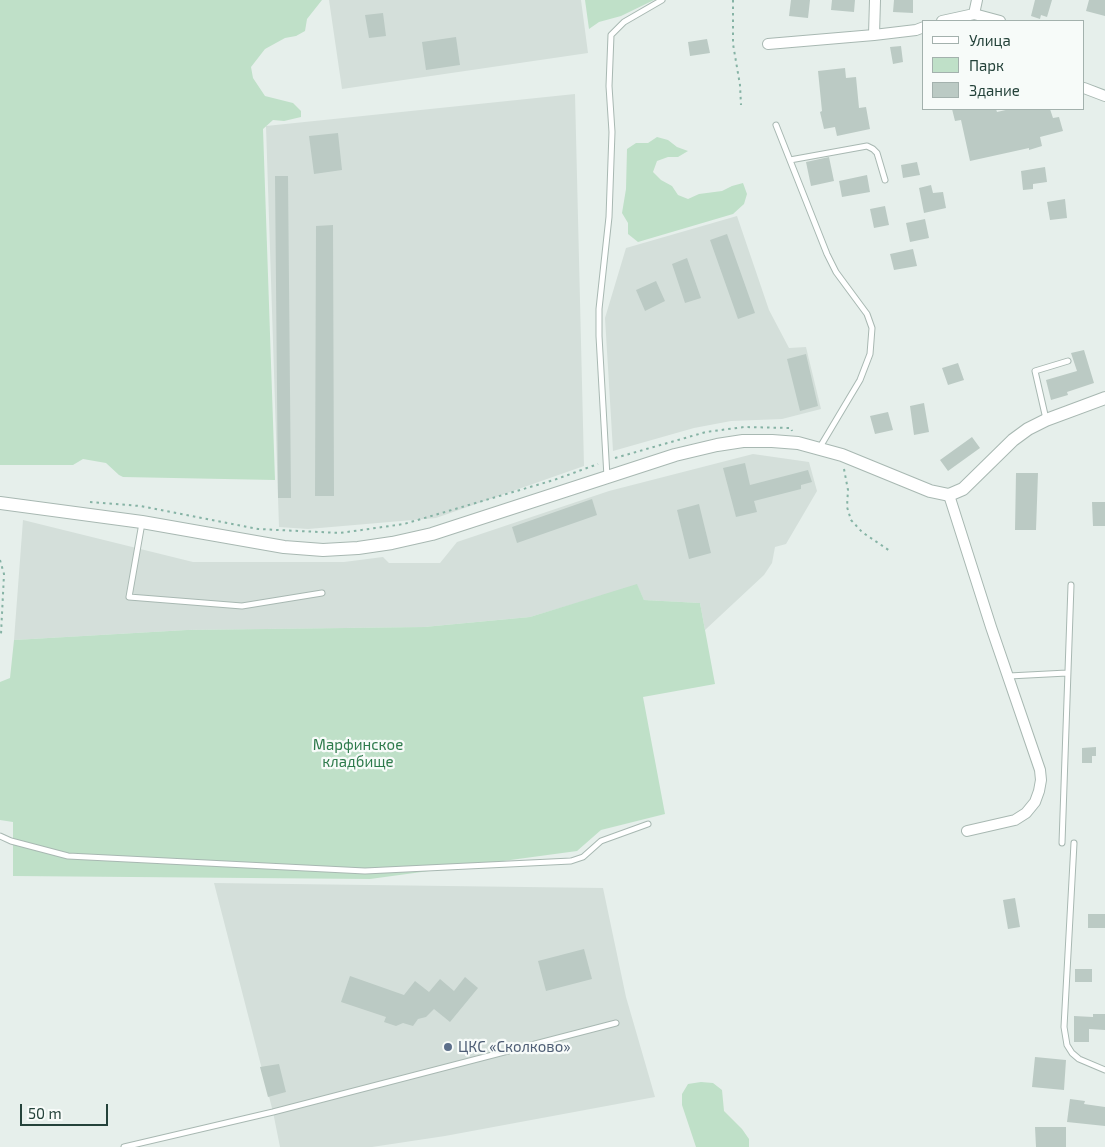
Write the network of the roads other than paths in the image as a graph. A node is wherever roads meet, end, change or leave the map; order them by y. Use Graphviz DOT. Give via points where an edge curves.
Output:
graph roads {
  1 [pos="662,0"];
  2 [pos="875,0"];
  3 [pos="976,0"];
  4 [pos="974,14"];
  5 [pos="947,20"];
  6 [pos="996,20"];
  7 [pos="922,28"];
  8 [pos="874,35"];
  9 [pos="768,44"];
  10 [pos="1085,88"];
  11 [pos="1105,96"];
  12 [pos="776,125"];
  13 [pos="790,160"];
  14 [pos="885,180"];
  15 [pos="1068,361"];
  16 [pos="1105,398"];
  17 [pos="1046,420"];
  18 [pos="819,448"];
  19 [pos="607,478"];
  20 [pos="949,495"];
  21 [pos="0,503"];
  22 [pos="142,522"];
  23 [pos="1071,585"];
  24 [pos="322,592"];
  25 [pos="1067,673"];
  26 [pos="1009,676"];
  27 [pos="648,824"];
  28 [pos="967,831"];
  29 [pos="0,836"];
  30 [pos="1062,843"];
  31 [pos="1074,843"];
  32 [pos="616,1023"];
  33 [pos="1105,1070"];
  34 [pos="124,1147"];
  1 -- 19 [label="lane" via="624,22 610,35 612,132 609,217 599,318"];
  2 -- 8 [label="street"];
  3 -- 4 [label="street"];
  4 -- 5 [label="street"];
  4 -- 6 [label="street"];
  7 -- 8 [label="street"];
  8 -- 9 [label="street"];
  10 -- 11 [label="street"];
  12 -- 13 [label="lane"];
  13 -- 14 [label="lane" via="868,146 877,153"];
  13 -- 18 [label="lane" via="827,254 867,314 872,328 870,354 860,380"];
  15 -- 17 [label="lane" via="1035,371"];
  16 -- 17 [label="street"];
  17 -- 20 [label="street" via="1013,440 963,489"];
  18 -- 19 [label="street" via="798,443 744,441 675,455"];
  18 -- 20 [label="street" via="878,468 930,491"];
  19 -- 22 [label="street" via="432,534 358,548 284,547"];
  20 -- 26 [label="street"];
  21 -- 22 [label="street"];
  22 -- 24 [label="lane" via="129,597 242,606"];
  23 -- 25 [label="lane"];
  25 -- 26 [label="lane"];
  25 -- 30 [label="lane"];
  26 -- 28 [label="street" via="1040,770 1039,791 1026,813 1014,820"];
  27 -- 29 [label="lane" via="601,841 584,857 571,861 365,871 68,856"];
  31 -- 33 [label="lane" via="1064,1027 1072,1053"];
  32 -- 34 [label="lane"];
}
